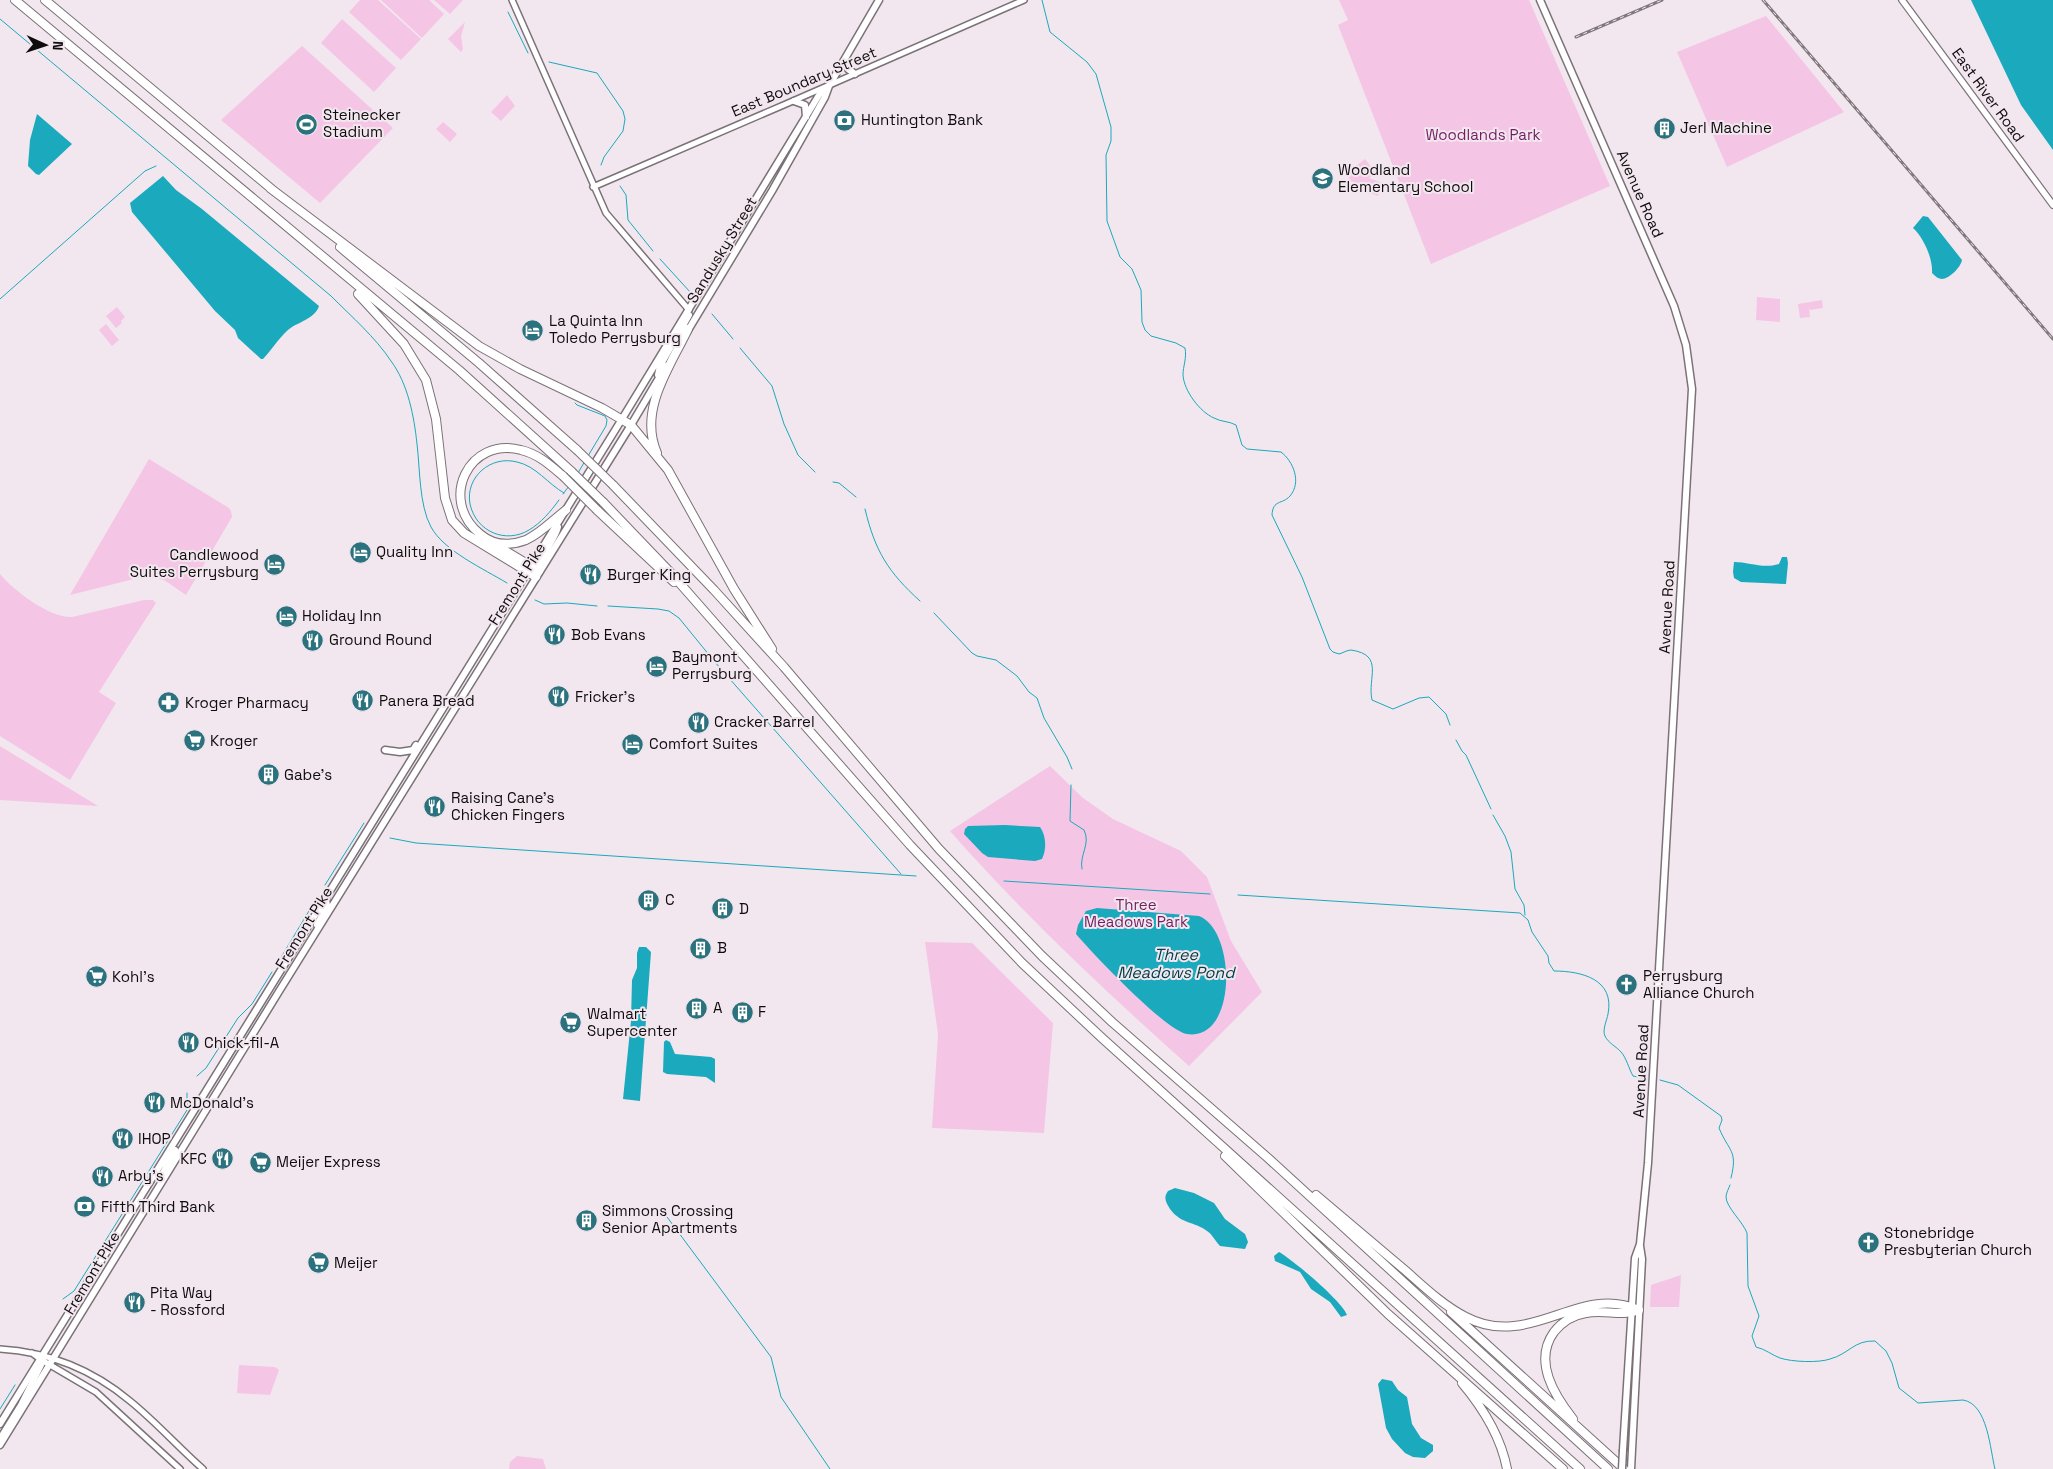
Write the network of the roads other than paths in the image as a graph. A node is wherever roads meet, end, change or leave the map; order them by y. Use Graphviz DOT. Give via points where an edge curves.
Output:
graph roads {
  1 [pos="15,0"];
  2 [pos="45,0"];
  3 [pos="512,0"];
  4 [pos="879,0"];
  5 [pos="1024,0"];
  6 [pos="1540,0"];
  7 [pos="1902,0"];
  8 [pos="845,59"];
  9 [pos="855,74"];
  10 [pos="829,86"];
  11 [pos="794,101"];
  12 [pos="806,117"];
  13 [pos="593,186"];
  14 [pos="270,188"];
  15 [pos="2053,205"];
  16 [pos="341,273"];
  17 [pos="689,310"];
  18 [pos="688,329"];
  19 [pos="656,381"];
  20 [pos="622,419"];
  21 [pos="631,425"];
  22 [pos="660,460"];
  23 [pos="566,510"];
  24 [pos="559,520"];
  25 [pos="490,542"];
  26 [pos="529,569"];
  27 [pos="538,574"];
  28 [pos="706,612"];
  29 [pos="784,667"];
  30 [pos="436,721"];
  31 [pos="385,750"];
  32 [pos="355,852"];
  33 [pos="326,899"];
  34 [pos="334,904"];
  35 [pos="306,948"];
  36 [pos="205,1094"];
  37 [pos="1198,1125"];
  38 [pos="1268,1158"];
  39 [pos="150,1202"];
  40 [pos="1640,1244"];
  41 [pos="1414,1278"];
  42 [pos="1631,1310"];
  43 [pos="1639,1310"];
  44 [pos="0,1349"];
  45 [pos="42,1358"];
  46 [pos="53,1362"];
  47 [pos="1444,1363"];
  48 [pos="0,1424"];
  49 [pos="1587,1436"];
  50 [pos="0,1439"];
  51 [pos="0,1445"];
  52 [pos="180,1469"];
  53 [pos="203,1469"];
  54 [pos="1507,1469"];
  55 [pos="1563,1469"];
  56 [pos="1580,1469"];
  57 [pos="1608,1469"];
  58 [pos="1623,1469"];
  59 [pos="1631,1469"];
  1 -- 16 [label="highway"];
  2 -- 14 [label="highway"];
  3 -- 13 [label="street"];
  4 -- 8 [label="main road, Sandusky Street"];
  5 -- 9 [label="street, East Boundary Street"];
  6 -- 40 [label="main road, Avenue Road" via="1664,282 1682,328 1690,370 1690,432 1648,1155"];
  7 -- 15 [label="main road, East River Road"];
  8 -- 9 [label="main road" via="848,69"];
  8 -- 10 [label="main road, Sandusky Street"];
  9 -- 10 [label="street, East Boundary Street"];
  10 -- 11 [label="street, East Boundary Street"];
  10 -- 12 [label="main road, Sandusky Street" via="819,95"];
  10 -- 18 [label="main road, Sandusky Street" via="774,188"];
  11 -- 12 [label="main road" via="805,105"];
  11 -- 13 [label="street, East Boundary Street"];
  12 -- 17 [label="main road, Sandusky Street"];
  13 -- 17 [label="street" via="612,221"];
  14 -- 20 [label="highway" via="479,346"];
  14 -- 29 [label="highway, bridge" via="479,363 577,450 688,561"];
  16 -- 26 [label="highway" via="404,344 426,380 436,419 445,498 452,520 464,533"];
  16 -- 28 [label="highway, bridge" via="466,376 572,472"];
  17 -- 19 [label="main road" via="687,322 660,366"];
  17 -- 20 [label="main road, Sandusky Street"];
  18 -- 19 [label="main road, Sandusky Street"];
  18 -- 22 [label="highway" via="653,402 651,431"];
  19 -- 21 [label="main road, Sandusky Street"];
  20 -- 21 [label="highway"];
  20 -- 23 [label="main road, Fremont Pike"];
  21 -- 22 [label="highway"];
  21 -- 27 [label="main road, Fremont Pike"];
  22 -- 29 [label="highway" via="734,590"];
  23 -- 24 [label="main road, Fremont Pike"];
  23 -- 25 [label="highway" via="527,539 503,544"];
  24 -- 26 [label="main road, Fremont Pike"];
  24 -- 27 [label="main road"];
  25 -- 26 [label="highway"];
  25 -- 28 [label="highway, bridge" via="474,529 460,503 463,477 477,459 494,450 521,450 542,459 563,476"];
  26 -- 27 [label="highway"];
  26 -- 30 [label="main road, Fremont Pike"];
  27 -- 34 [label="main road, Fremont Pike"];
  28 -- 37 [label="highway" via="981,921 1065,1004"];
  29 -- 38 [label="highway" via="933,842 1005,919 1112,1022"];
  30 -- 31 [label="main road" via="427,728 413,750"];
  30 -- 32 [label="main road, Fremont Pike"];
  32 -- 33 [label="main road, Fremont Pike"];
  32 -- 34 [label="main road" via="336,892"];
  33 -- 35 [label="main road" via="327,906"];
  33 -- 36 [label="main road, Fremont Pike"];
  34 -- 35 [label="main road, Fremont Pike"];
  35 -- 39 [label="main road, Fremont Pike"];
  36 -- 39 [label="main road"];
  36 -- 45 [label="main road, Fremont Pike"];
  37 -- 47 [label="highway" via="1311,1240"];
  37 -- 56 [label="highway"];
  38 -- 41 [label="highway" via="1281,1165"];
  38 -- 57 [label="highway"];
  39 -- 46 [label="main road, Fremont Pike"];
  40 -- 42 [label="main road, Avenue Road" via="1635,1258"];
  40 -- 43 [label="main road, Avenue Road"];
  41 -- 42 [label="highway" via="1457,1312 1494,1326 1524,1325 1587,1305"];
  41 -- 49 [label="highway"];
  42 -- 43 [label="highway"];
  42 -- 49 [label="highway" via="1578,1315 1561,1325 1549,1341 1545,1360 1549,1380 1565,1409"];
  42 -- 58 [label="main road, Avenue Road, bridge"];
  43 -- 59 [label="main road, Avenue Road"];
  44 -- 45 [label="street" via="31,1352"];
  45 -- 46 [label="street"];
  45 -- 48 [label="main road, Fremont Pike"];
  45 -- 50 [label="main road" via="21,1405"];
  46 -- 51 [label="main road, Fremont Pike"];
  46 -- 52 [label="street" via="96,1392"];
  46 -- 53 [label="street" via="88,1373 117,1390"];
  47 -- 54 [label="highway" via="1478,1403 1492,1426"];
  47 -- 55 [label="highway"];
  49 -- 58 [label="highway"];
}
